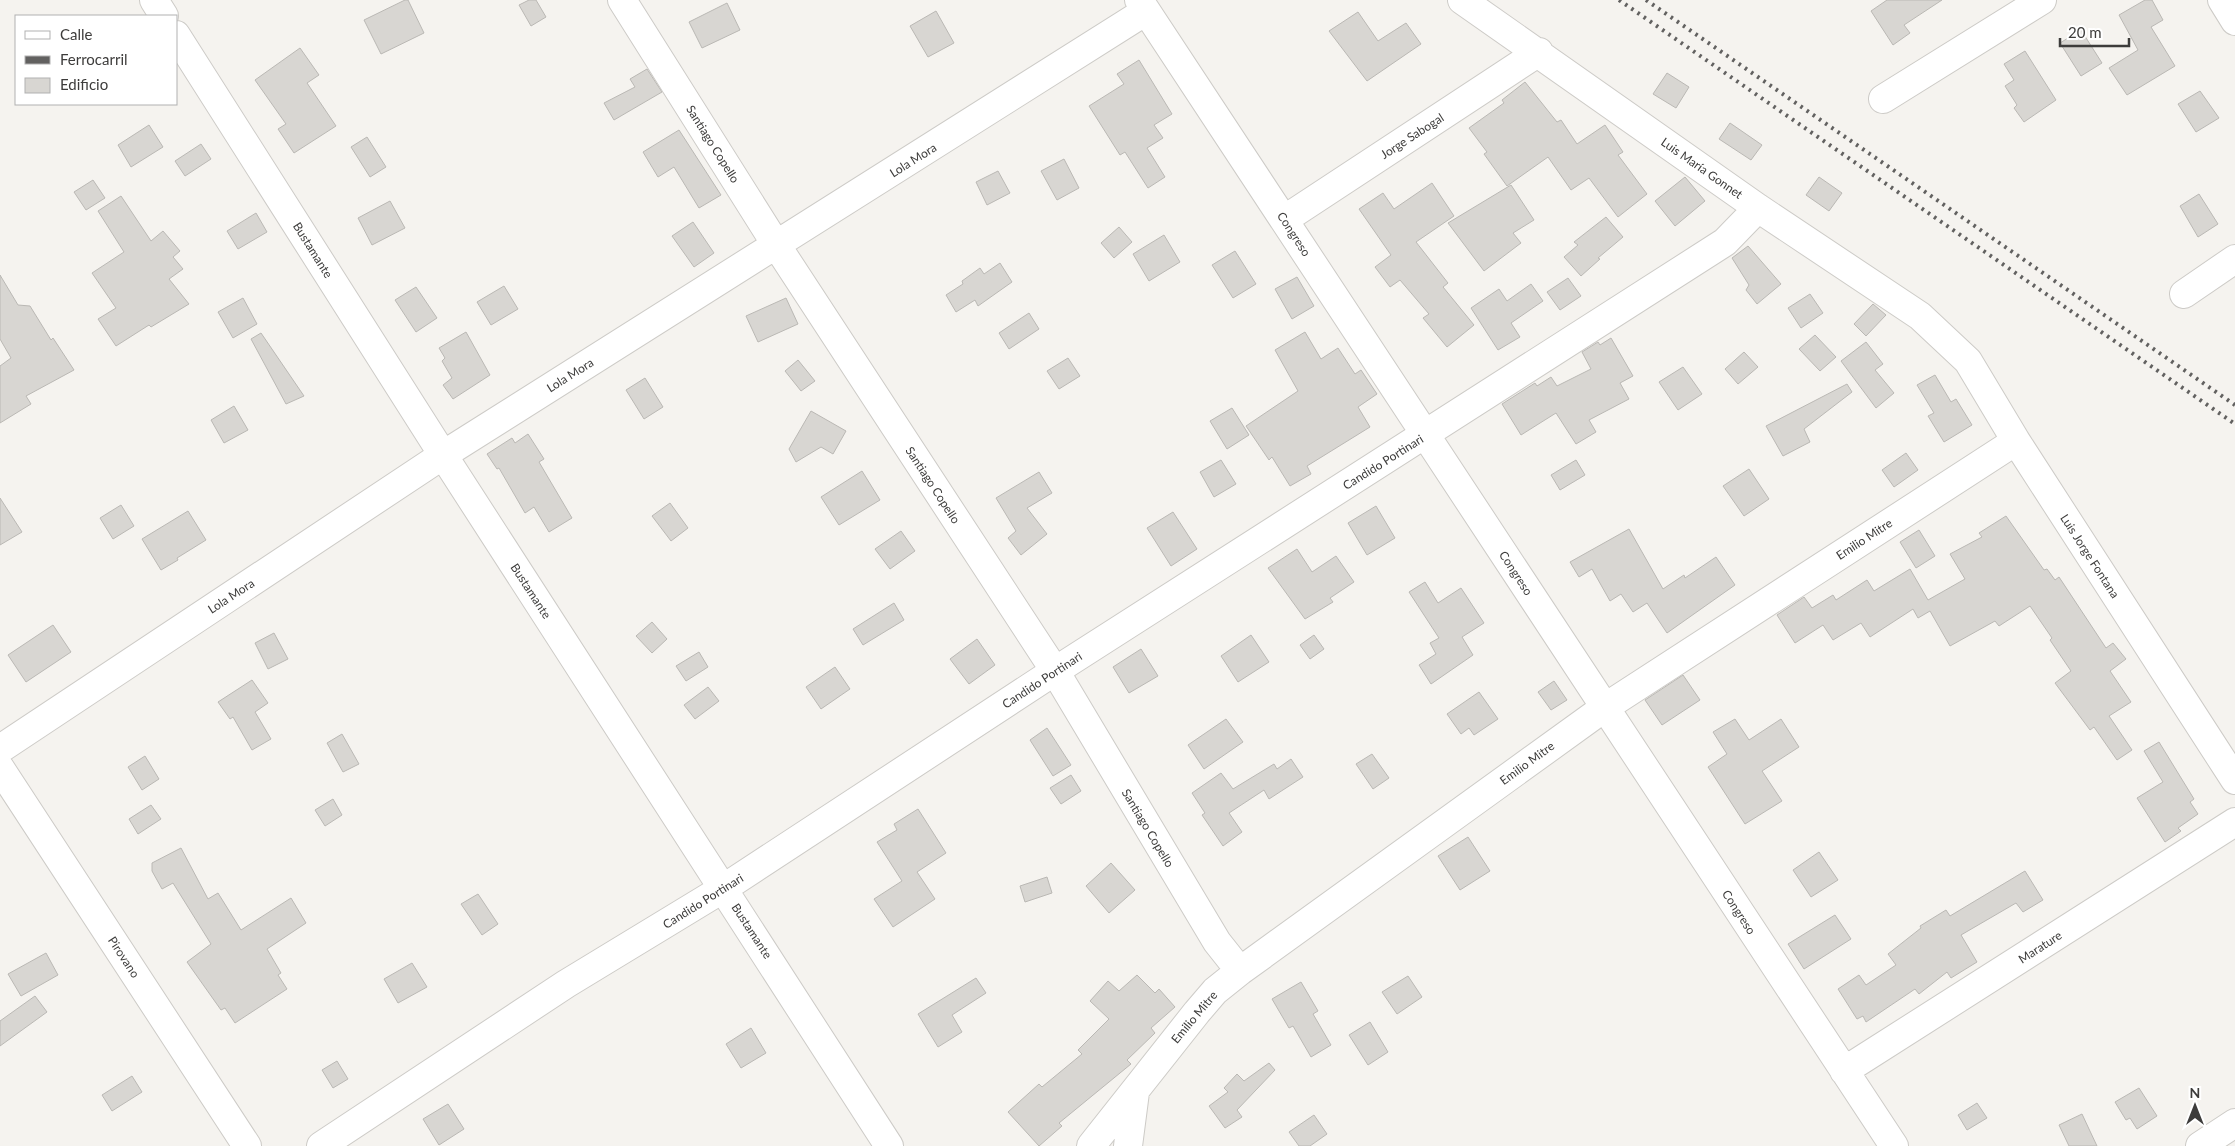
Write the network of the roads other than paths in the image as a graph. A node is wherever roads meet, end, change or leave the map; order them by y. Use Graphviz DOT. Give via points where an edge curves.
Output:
graph roads {
  1 [pos="154,0"];
  2 [pos="622,0"];
  3 [pos="1462,0"];
  4 [pos="2042,0"];
  5 [pos="2222,0"];
  6 [pos="1143,6"];
  7 [pos="163,15"];
  8 [pos="2235,21"];
  9 [pos="178,38"];
  10 [pos="1539,52"];
  11 [pos="1883,99"];
  12 [pos="1758,208"];
  13 [pos="1285,219"];
  14 [pos="777,246"];
  15 [pos="2235,260"];
  16 [pos="2184,294"];
  17 [pos="1941,336"];
  18 [pos="1426,435"];
  19 [pos="2016,441"];
  20 [pos="443,455"];
  21 [pos="1054,671"];
  22 [pos="1604,708"];
  23 [pos="0,749"];
  24 [pos="0,768"];
  25 [pos="2235,780"];
  26 [pos="2235,822"];
  27 [pos="724,888"];
  28 [pos="1240,971"];
  29 [pos="1844,1071"];
  30 [pos="1135,1092"];
  31 [pos="2235,1123"];
  32 [pos="248,1146"];
  33 [pos="321,1146"];
  34 [pos="889,1146"];
  35 [pos="1091,1146"];
  36 [pos="1128,1146"];
  37 [pos="1894,1146"];
  38 [pos="2200,1146"];
  1 -- 7 [label="street"];
  2 -- 14 [label="street, Santiago Copello"];
  3 -- 10 [label="street, Luis María Gonnet"];
  4 -- 11 [label="street"];
  5 -- 8 [label="street"];
  6 -- 13 [label="street, Congreso"];
  6 -- 14 [label="street, Lola Mora"];
  9 -- 20 [label="street, Bustamante"];
  10 -- 12 [label="street, Luis María Gonnet"];
  10 -- 13 [label="street, Jorge Sabogal"];
  12 -- 17 [label="street, Luis María Gonnet" via="1920,316"];
  12 -- 18 [label="street, Candido Portinari" via="1725,242"];
  13 -- 18 [label="street, Congreso"];
  14 -- 20 [label="street, Lola Mora"];
  14 -- 21 [label="street, Santiago Copello"];
  15 -- 16 [label="street"];
  17 -- 19 [label="street, Luis Jorge Fontana" via="1968,361"];
  18 -- 21 [label="street, Candido Portinari"];
  18 -- 22 [label="street, Congreso"];
  19 -- 22 [label="street, Emilio Mitre"];
  19 -- 25 [label="street, Luis Jorge Fontana"];
  20 -- 23 [label="street, Lola Mora"];
  20 -- 27 [label="street, Bustamante"];
  21 -- 27 [label="street, Candido Portinari"];
  21 -- 28 [label="street, Santiago Copello" via="1217,942"];
  22 -- 28 [label="street, Emilio Mitre"];
  22 -- 29 [label="street, Congreso"];
  24 -- 32 [label="street, Pirovano"];
  26 -- 29 [label="street, Marature"];
  27 -- 33 [label="street, Candido Portinari" via="566,984"];
  27 -- 34 [label="street, Bustamante"];
  28 -- 30 [label="street, Emilio Mitre" via="1215,991"];
  29 -- 37 [label="street, Congreso"];
  30 -- 35 [label="street, Emilio Mitre"];
  30 -- 36 [label="street"];
  31 -- 38 [label="street"];
}
